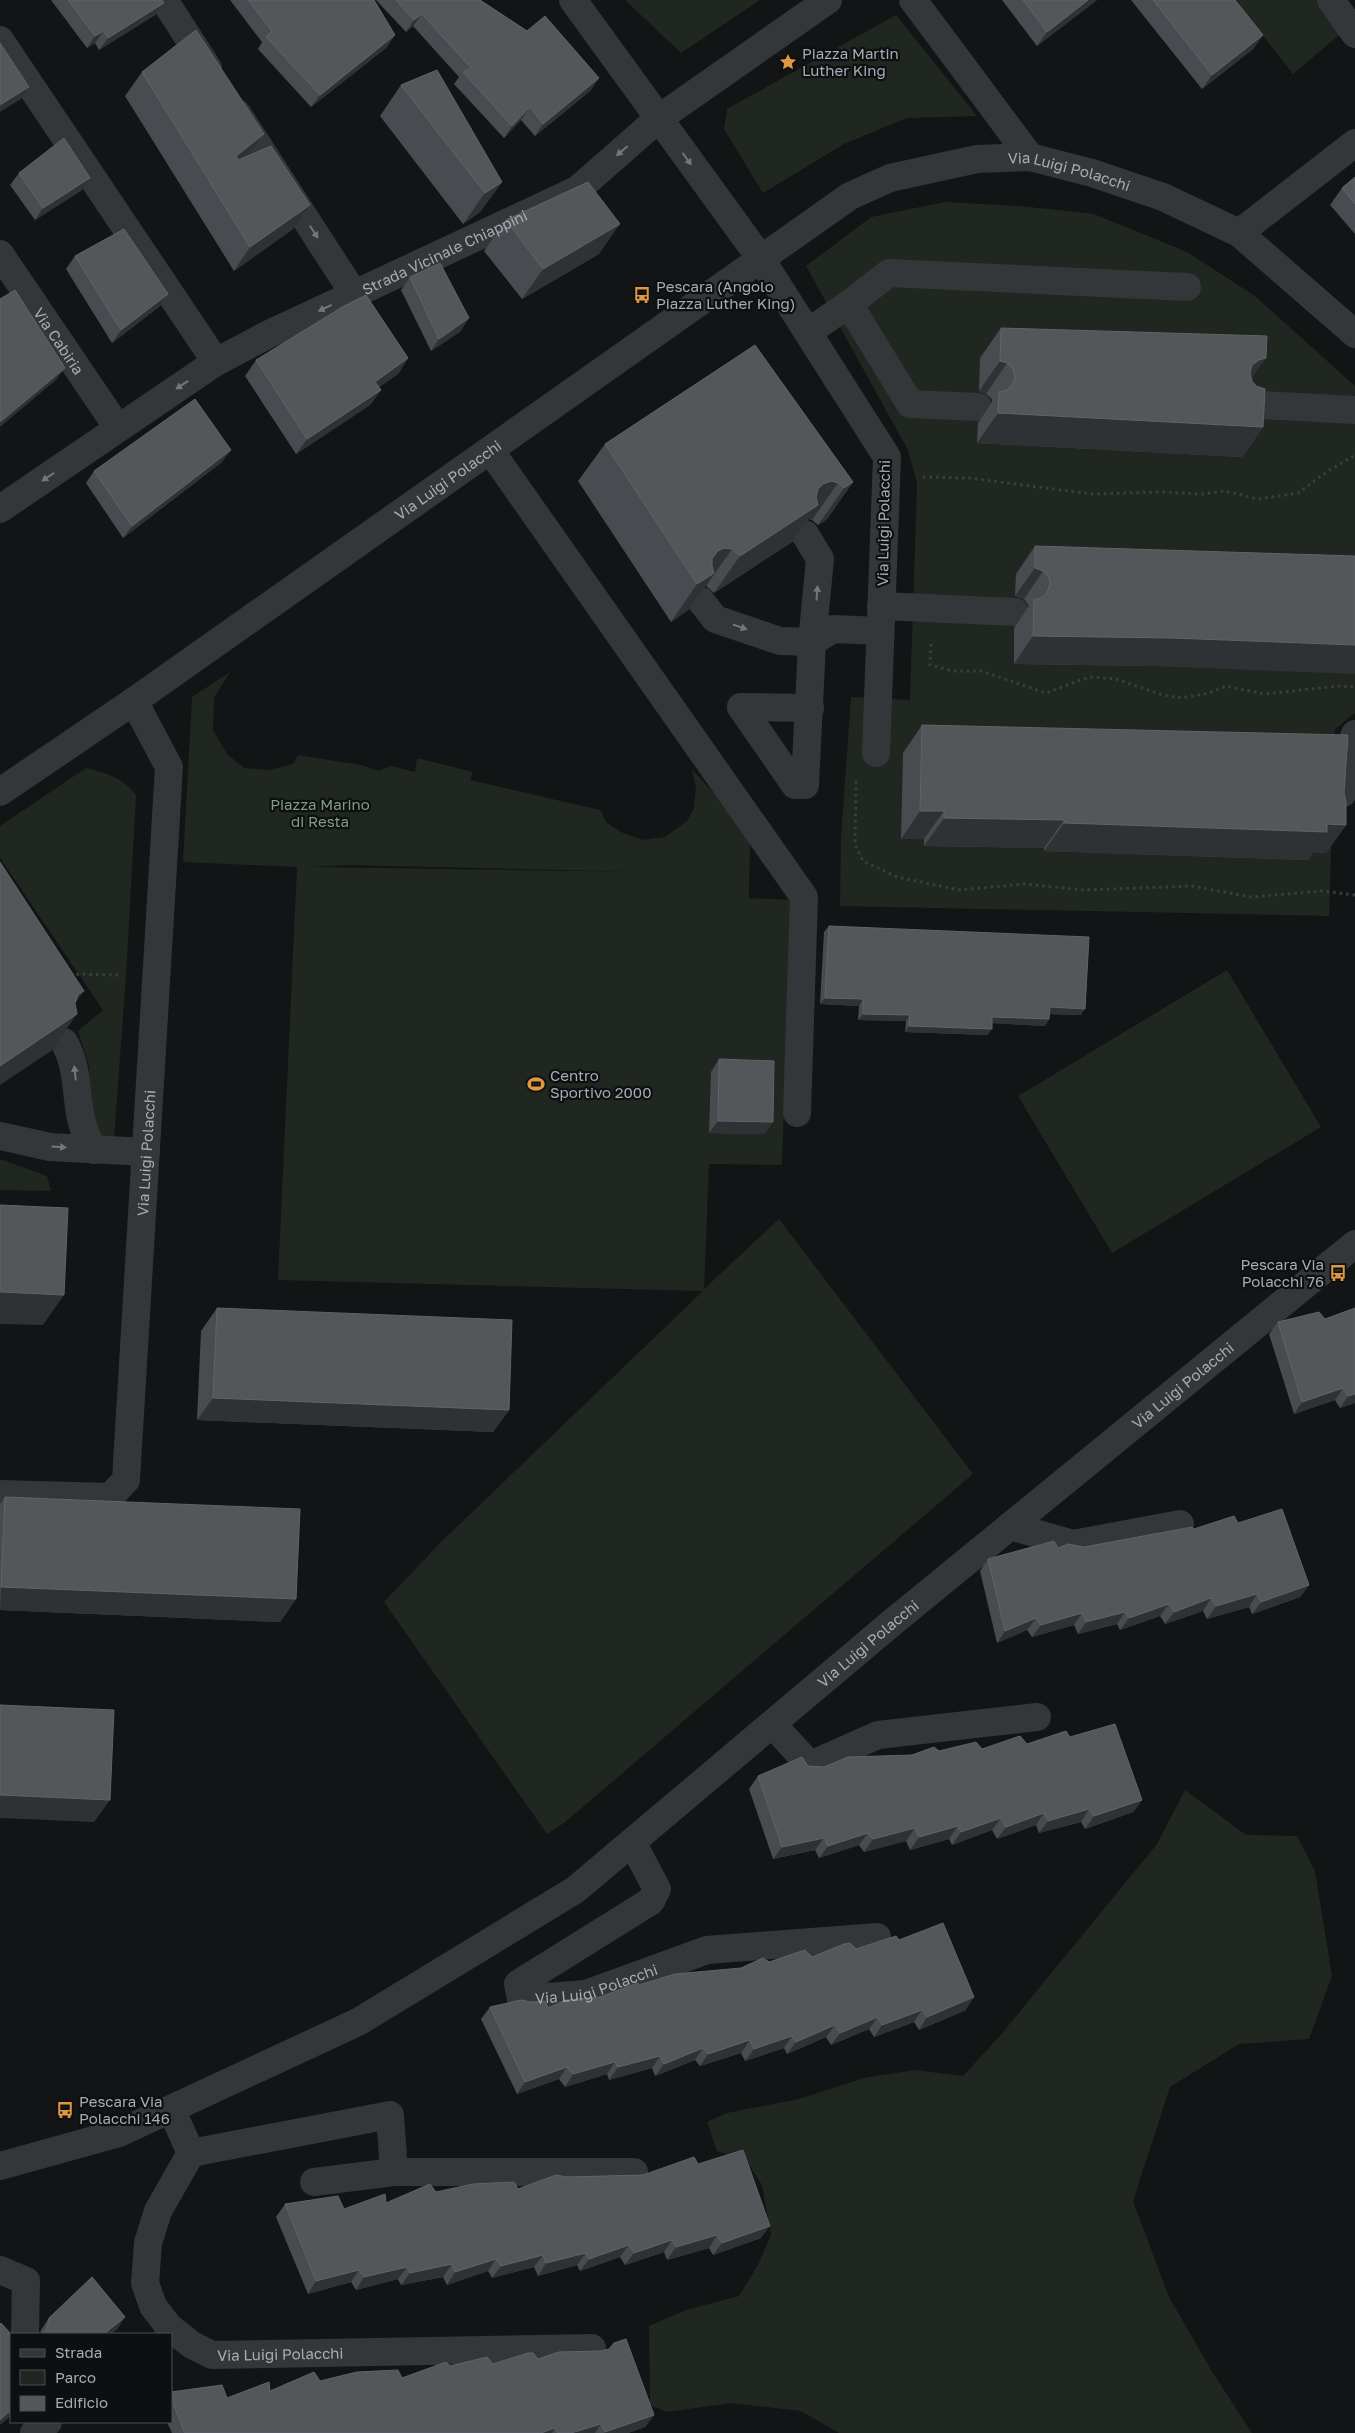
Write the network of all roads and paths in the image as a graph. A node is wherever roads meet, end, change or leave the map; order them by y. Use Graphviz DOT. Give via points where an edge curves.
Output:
graph roads {
  1 [pos="164,0"];
  2 [pos="573,0"];
  3 [pos="828,0"];
  4 [pos="912,0"];
  5 [pos="1331,0"];
  6 [pos="1355,34"];
  7 [pos="0,40"];
  8 [pos="658,119"];
  9 [pos="1355,143"];
  10 [pos="1030,157"];
  11 [pos="1240,233"];
  12 [pos="0,254"];
  13 [pos="761,259"];
  14 [pos="1187,287"];
  15 [pos="354,294"];
  16 [pos="849,304"];
  17 [pos="808,332"];
  18 [pos="1355,334"];
  19 [pos="216,362"];
  20 [pos="1244,404"];
  21 [pos="978,407"];
  22 [pos="1355,410"];
  23 [pos="118,428"];
  24 [pos="490,450"];
  25 [pos="1355,455"];
  26 [pos="886,474"];
  27 [pos="0,509"];
  28 [pos="805,534"];
  29 [pos="701,601"];
  30 [pos="932,608"];
  31 [pos="1015,612"];
  32 [pos="880,619"];
  33 [pos="812,642"];
  34 [pos="1355,687"];
  35 [pos="134,701"];
  36 [pos="810,708"];
  37 [pos="1355,734"];
  38 [pos="876,753"];
  39 [pos="856,780"];
  40 [pos="0,792"];
  41 [pos="1340,822"];
  42 [pos="1355,895"];
  43 [pos="62,974"];
  44 [pos="156,977"];
  45 [pos="64,1042"];
  46 [pos="797,1113"];
  47 [pos="0,1136"];
  48 [pos="94,1150"];
  49 [pos="146,1152"];
  50 [pos="1355,1244"];
  51 [pos="0,1494"];
  52 [pos="1180,1524"];
  53 [pos="1010,1526"];
  54 [pos="1037,1717"];
  55 [pos="772,1724"];
  56 [pos="632,1842"];
  57 [pos="877,1937"];
  58 [pos="171,2109"];
  59 [pos="191,2153"];
  60 [pos="0,2166"];
  61 [pos="394,2172"];
  62 [pos="634,2172"];
  63 [pos="314,2182"];
  64 [pos="0,2270"];
  65 [pos="25,2333"];
  66 [pos="592,2348"];
  67 [pos="47,2423"];
  68 [pos="34,2433"];
  1 -- 15 [label="street, one-way"];
  2 -- 8 [label="street"];
  3 -- 8 [label="street"];
  4 -- 10 [label="street"];
  5 -- 6 [label="street"];
  7 -- 19 [label="street"];
  8 -- 13 [label="street, one-way"];
  8 -- 15 [label="street, Strada Vicinale Chiappini, one-way" via="577,190"];
  9 -- 11 [label="street"];
  10 -- 11 [label="street, Via Luigi Polacchi" via="1092,173 1163,198"];
  10 -- 13 [label="street, Via Luigi Polacchi" via="977,159 890,178 850,196"];
  11 -- 18 [label="street, Via Luigi Polacchi"];
  12 -- 23 [label="street, Via Cabiria"];
  13 -- 17 [label="street, Via Luigi Polacchi"];
  13 -- 24 [label="street, Via Luigi Polacchi"];
  14 -- 16 [label="street" via="889,273"];
  15 -- 19 [label="street, Strada Vicinale Chiappini, one-way"];
  16 -- 17 [label="street"];
  16 -- 21 [label="street" via="910,404"];
  17 -- 26 [label="street, Via Luigi Polacchi" via="887,457"];
  19 -- 23 [label="street, Strada Vicinale Chiappini, one-way"];
  20 -- 22 [label="street"];
  23 -- 27 [label="street, Strada Vicinale Chiappini, one-way"];
  24 -- 35 [label="street, Via Luigi Polacchi"];
  24 -- 46 [label="street" via="804,897"];
  25 -- 26 [label="path" via="1298,493 1258,499 1225,491 1092,494 969,478"];
  26 -- 32 [label="street, Via Luigi Polacchi"];
  33 -- 28 [label="street, one-way" via="820,559"];
  29 -- 33 [label="street, one-way" via="715,619 780,641"];
  30 -- 31 [label="street"];
  30 -- 32 [label="street"];
  30 -- 34 [label="path" via="930,665 953,671 981,671 1046,693 1089,677 1116,679 1182,698 1226,686 1264,694"];
  32 -- 33 [label="street" via="833,629"];
  32 -- 38 [label="street, Via Luigi Polacchi"];
  33 -- 36 [label="street"];
  35 -- 40 [label="street, Via Luigi Polacchi"];
  35 -- 44 [label="street, Via Luigi Polacchi" via="169,766"];
  37 -- 41 [label="street" via="1346,758"];
  39 -- 42 [label="path" via="855,845 863,861 897,877 959,890 1024,884 1084,890 1192,886 1251,897 1322,891"];
  43 -- 44 [label="path"];
  44 -- 49 [label="street, Via Luigi Polacchi"];
  48 -- 45 [label="street, one-way" via="85,1136 73,1060"];
  47 -- 48 [label="street, one-way" via="50,1146"];
  48 -- 49 [label="street"];
  49 -- 51 [label="street, Via Luigi Polacchi" via="126,1480 110,1497"];
  50 -- 53 [label="street, Via Luigi Polacchi"];
  52 -- 53 [label="street" via="1072,1544"];
  53 -- 55 [label="street, Via Luigi Polacchi"];
  54 -- 55 [label="street" via="878,1735 810,1765"];
  55 -- 56 [label="street, Via Luigi Polacchi"];
  56 -- 57 [label="street, Via Luigi Polacchi" via="657,1889 652,1901 518,1984 521,1999 586,1994 708,1950"];
  56 -- 58 [label="street, Via Luigi Polacchi" via="574,1890 358,2022"];
  58 -- 59 [label="street"];
  58 -- 60 [label="street, Via Luigi Polacchi" via="119,2133"];
  59 -- 61 [label="street" via="390,2115"];
  59 -- 66 [label="street, Via Luigi Polacchi" via="158,2211 148,2244 145,2283 154,2306 169,2327 192,2346 212,2355"];
  61 -- 62 [label="street"];
  61 -- 63 [label="street"];
  64 -- 65 [label="street" via="26,2281"];
  67 -- 68 [label="street"];
}
